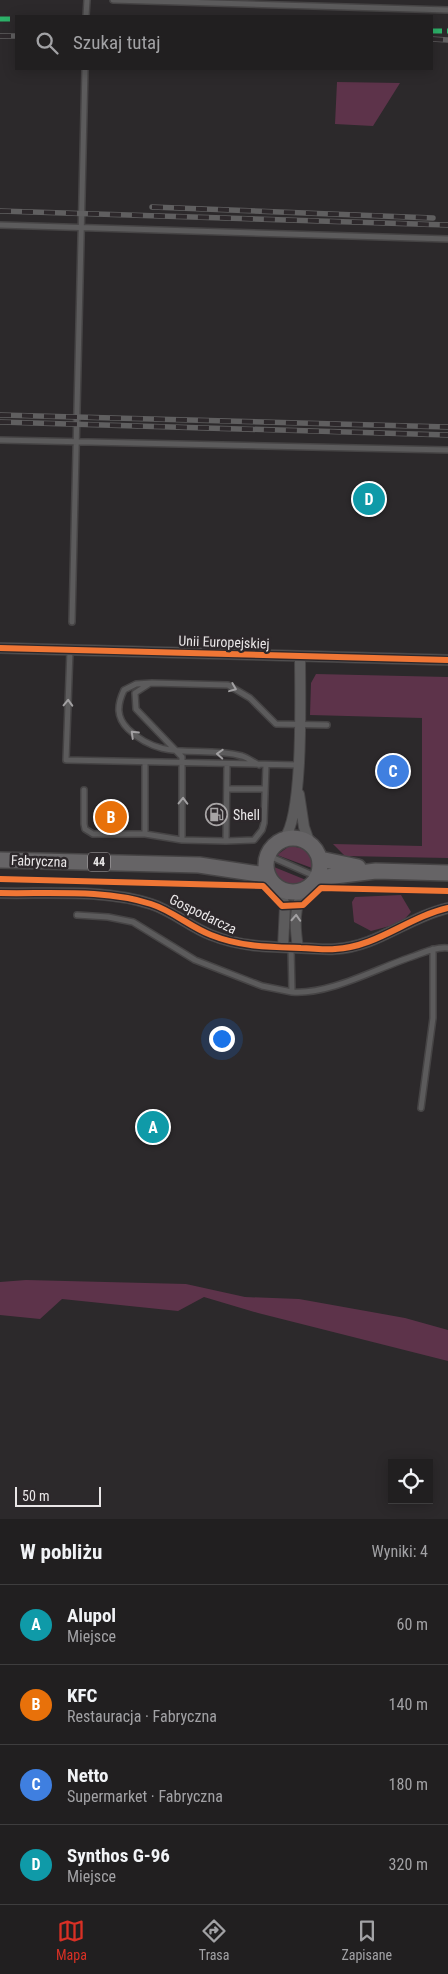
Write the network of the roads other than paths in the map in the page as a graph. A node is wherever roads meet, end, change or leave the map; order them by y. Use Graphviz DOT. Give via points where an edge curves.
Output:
graph roads {
  1 [pos="86,0"];
  2 [pos="113,0"];
  3 [pos="448,10"];
  4 [pos="86,15"];
  5 [pos="85,70"];
  6 [pos="0,225"];
  7 [pos="80,228"];
  8 [pos="448,239"];
  9 [pos="0,440"];
  10 [pos="75,442"];
  11 [pos="448,450"];
  12 [pos="72,622"];
  13 [pos="0,648"];
  14 [pos="70,650"];
  15 [pos="300,656"];
  16 [pos="448,660"];
  17 [pos="152,683"];
  18 [pos="299,724"];
  19 [pos="326,724"];
  20 [pos="178,751"];
  21 [pos="145,762"];
  22 [pos="183,763"];
  23 [pos="227,764"];
  24 [pos="259,765"];
  25 [pos="266,765"];
  26 [pos="298,765"];
  27 [pos="298,783"];
  28 [pos="227,789"];
  29 [pos="264,789"];
  30 [pos="84,790"];
  31 [pos="145,834"];
  32 [pos="182,840"];
  33 [pos="284,840"];
  34 [pos="226,841"];
  35 [pos="310,844"];
  36 [pos="267,855"];
  37 [pos="320,859"];
  38 [pos="0,860"];
  39 [pos="199,865"];
  40 [pos="376,871"];
  41 [pos="448,873"];
  42 [pos="268,878"];
  43 [pos="318,878"];
  44 [pos="280,890"];
  45 [pos="306,890"];
  46 [pos="0,893"];
  47 [pos="448,908"];
  48 [pos="77,915"];
  49 [pos="291,947"];
  50 [pos="448,948"];
  51 [pos="433,950"];
  52 [pos="292,992"];
  53 [pos="421,1108"];
  1 -- 4 [label="lane"];
  2 -- 3 [label="lane"];
  5 -- 7 [label="lane"];
  6 -- 7 [label="lane"];
  7 -- 8 [label="lane"];
  7 -- 10 [label="lane"];
  9 -- 10 [label="lane"];
  10 -- 11 [label="lane"];
  10 -- 12 [label="lane"];
  13 -- 14 [label="street, Unii Europejskiej"];
  14 -- 15 [label="street, Unii Europejskiej"];
  21 -- 14 [label="lane, one-way" via="66,760"];
  15 -- 16 [label="street, Unii Europejskiej"];
  15 -- 18 [label="street"];
  17 -- 18 [label="lane, one-way" via="228,685 250,698 276,724"];
  17 -- 20 [label="lane" via="135,693 136,709"];
  20 -- 17 [label="lane, one-way" via="160,749 140,740 119,716 118,707 124,690 136,684"];
  18 -- 19 [label="lane"];
  18 -- 26 [label="street"];
  20 -- 22 [label="lane"];
  24 -- 20 [label="lane, one-way" via="243,756"];
  21 -- 22 [label="lane"];
  21 -- 31 [label="lane"];
  22 -- 23 [label="lane"];
  32 -- 22 [label="lane, one-way"];
  23 -- 24 [label="lane"];
  23 -- 28 [label="lane"];
  24 -- 25 [label="lane"];
  25 -- 26 [label="lane"];
  25 -- 29 [label="lane"];
  26 -- 27 [label="street"];
  27 -- 33 [label="street" via="292,826"];
  27 -- 35 [label="street" via="304,827"];
  28 -- 29 [label="lane"];
  28 -- 34 [label="lane"];
  29 -- 34 [label="lane" via="264,823 258,836 248,842"];
  30 -- 31 [label="lane" via="84,824 89,832"];
  31 -- 32 [label="lane"];
  32 -- 34 [label="lane"];
  33 -- 35 [label="main road" via="297,838"];
  33 -- 36 [label="main road, 44" via="274,845"];
  35 -- 37 [label="main road"];
  36 -- 39 [label="main road, Fabryczna / 44" via="247,862"];
  36 -- 42 [label="main road"];
  36 -- 43 [label="lane"];
  37 -- 40 [label="main road"];
  37 -- 43 [label="main road"];
  38 -- 39 [label="main road, Fabryczna / 44"];
  39 -- 42 [label="main road, Fabryczna / 44"];
  40 -- 41 [label="main road"];
  40 -- 43 [label="main road"];
  42 -- 44 [label="main road"];
  43 -- 45 [label="main road"];
  44 -- 45 [label="main road" via="293,893"];
  44 -- 49 [label="street"];
  49 -- 45 [label="street, one-way" via="296,936 297,905"];
  46 -- 49 [label="street, Gospodarcza" via="132,899 168,910 209,934 235,944"];
  47 -- 49 [label="street, Gospodarcza" via="416,919 366,944 335,949"];
  48 -- 52 [label="lane" via="133,922 195,960 262,986"];
  49 -- 52 [label="lane"];
  50 -- 51 [label="lane"];
  51 -- 52 [label="lane" via="326,988 306,993"];
  51 -- 53 [label="lane" via="434,1018"];
}
